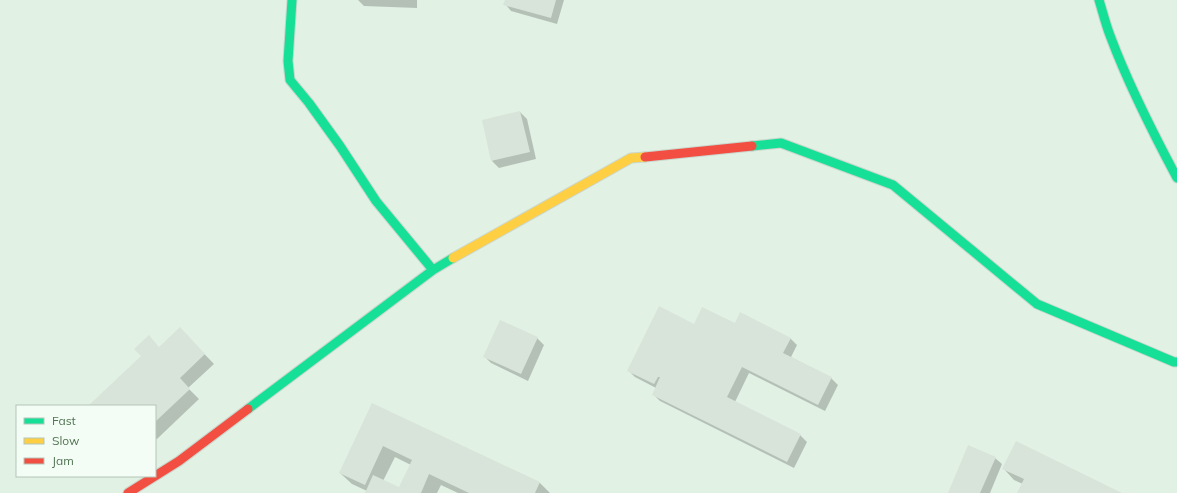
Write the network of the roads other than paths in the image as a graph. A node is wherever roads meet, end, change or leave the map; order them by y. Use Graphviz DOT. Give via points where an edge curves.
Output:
graph roads {
  1 [pos="292,0"];
  2 [pos="1099,0"];
  3 [pos="1177,178"];
  4 [pos="433,270"];
  5 [pos="1177,362"];
  6 [pos="156,475"];
  7 [pos="154,477"];
  8 [pos="128,493"];
  1 -- 4 [label="street" via="288,61 290,80 340,146 376,201"];
  2 -- 3 [label="street" via="1126,73 1151,130"];
  4 -- 5 [label="street" via="631,158 781,143 893,185 1037,304"];
  4 -- 6 [label="street" via="179,461"];
  7 -- 8 [label="street"];
}
